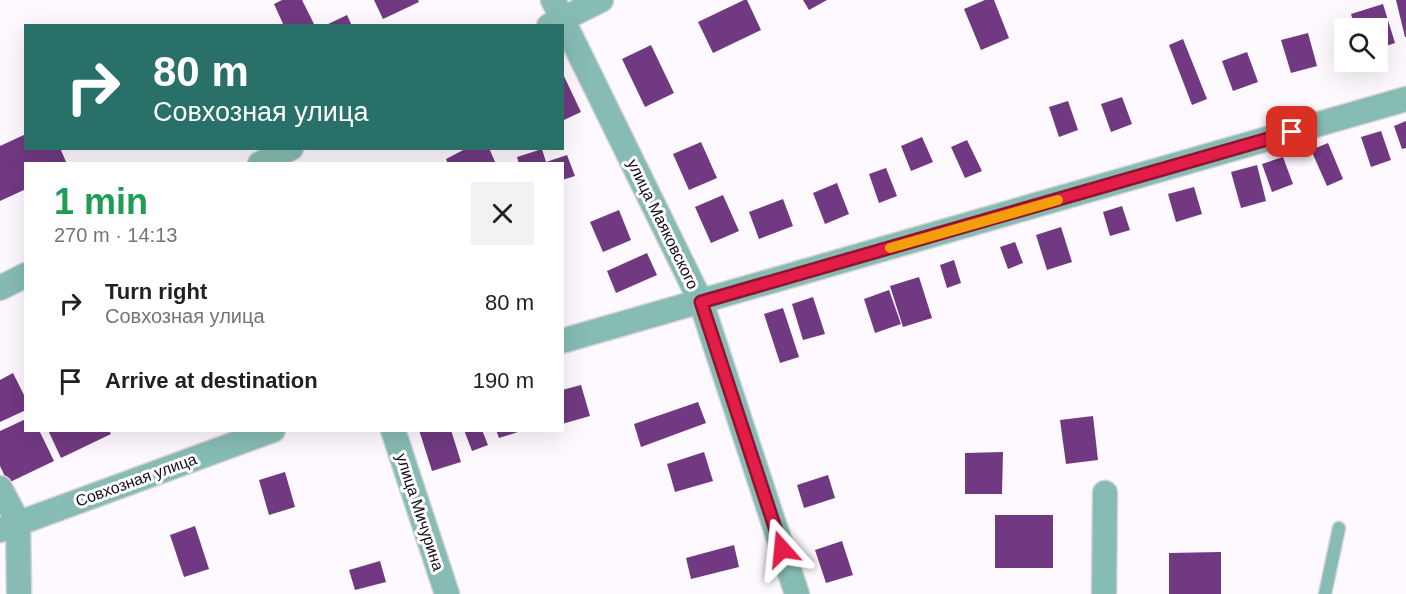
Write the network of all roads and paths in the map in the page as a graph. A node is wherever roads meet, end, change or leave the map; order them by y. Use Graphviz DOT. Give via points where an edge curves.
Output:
graph roads {
  1 [pos="602,0"];
  2 [pos="555,15"];
  3 [pos="564,33"];
  4 [pos="1406,99"];
  5 [pos="287,150"];
  6 [pos="264,162"];
  7 [pos="24,276"];
  8 [pos="0,288"];
  9 [pos="701,302"];
  10 [pos="564,340"];
  11 [pos="268,432"];
  12 [pos="394,432"];
  13 [pos="0,488"];
  14 [pos="1105,493"];
  15 [pos="9,526"];
  16 [pos="1339,528"];
  17 [pos="20,594"];
  18 [pos="447,594"];
  19 [pos="797,594"];
  20 [pos="1104,594"];
  21 [pos="1325,594"];
  1 -- 2 [label="street"];
  3 -- 9 [label="street, улица Маяковского"];
  4 -- 9 [label="street"];
  5 -- 6 [label="street"];
  7 -- 8 [label="street"];
  9 -- 10 [label="street"];
  9 -- 19 [label="street, улица Маяковского"];
  11 -- 15 [label="street, Совхозная улица"];
  12 -- 18 [label="street, улица Мичурина"];
  13 -- 15 [label="street"];
  14 -- 20 [label="street"];
  15 -- 17 [label="street"];
  16 -- 21 [label="lane"];
}
